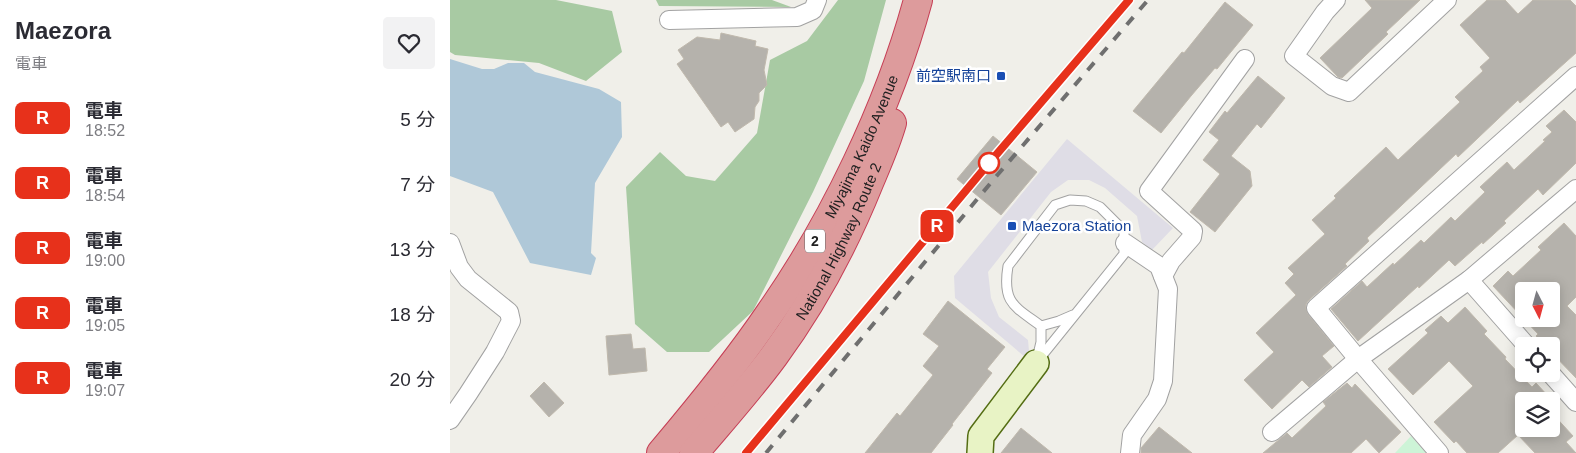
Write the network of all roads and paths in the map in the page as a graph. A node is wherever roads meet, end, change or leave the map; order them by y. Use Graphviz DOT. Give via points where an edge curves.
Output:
graph roads {
  1 [pos="817,0"];
  2 [pos="919,0"];
  3 [pos="1336,0"];
  4 [pos="1447,0"];
  5 [pos="669,20"];
  6 [pos="1245,59"];
  7 [pos="1576,76"];
  8 [pos="1574,194"];
  9 [pos="450,243"];
  10 [pos="1125,243"];
  11 [pos="455,272"];
  12 [pos="1163,276"];
  13 [pos="1469,280"];
  14 [pos="1075,314"];
  15 [pos="1041,326"];
  16 [pos="1519,337"];
  17 [pos="1358,359"];
  18 [pos="1036,362"];
  19 [pos="1558,382"];
  20 [pos="1576,402"];
  21 [pos="450,420"];
  22 [pos="1272,432"];
  23 [pos="661,453"];
  24 [pos="694,453"];
  25 [pos="980,453"];
  26 [pos="1130,453"];
  27 [pos="1439,453"];
  1 -- 5 [label="street" via="813,10 797,17"];
  2 -- 23 [label="highway, Miyajima Kaido Avenue / 2" via="879,112 816,240 738,358"];
  2 -- 24 [label="highway, National Highway Route 2 / 2" via="889,133 843,243 774,356"];
  3 -- 4 [label="street" via="1294,56 1332,86 1349,92"];
  6 -- 12 [label="street" via="1149,191 1193,231"];
  7 -- 17 [label="street" via="1316,308"];
  8 -- 13 [label="street"];
  9 -- 11 [label="street"];
  10 -- 12 [label="street" via="1159,266"];
  10 -- 14 [label="lane" via="1124,254"];
  10 -- 15 [label="lane" via="1124,231 1100,206 1070,200 1055,205 1008,266 1006,278 1012,304"];
  11 -- 21 [label="street" via="509,312 511,322"];
  12 -- 26 [label="street" via="1168,289 1163,381 1157,399 1132,435"];
  13 -- 16 [label="street"];
  13 -- 17 [label="street"];
  14 -- 15 [label="lane"];
  14 -- 18 [label="lane"];
  15 -- 18 [label="lane" via="1042,342"];
  17 -- 22 [label="street"];
  17 -- 27 [label="street"];
  18 -- 25 [label="street" via="981,436"];
  19 -- 20 [label="street"];
}
